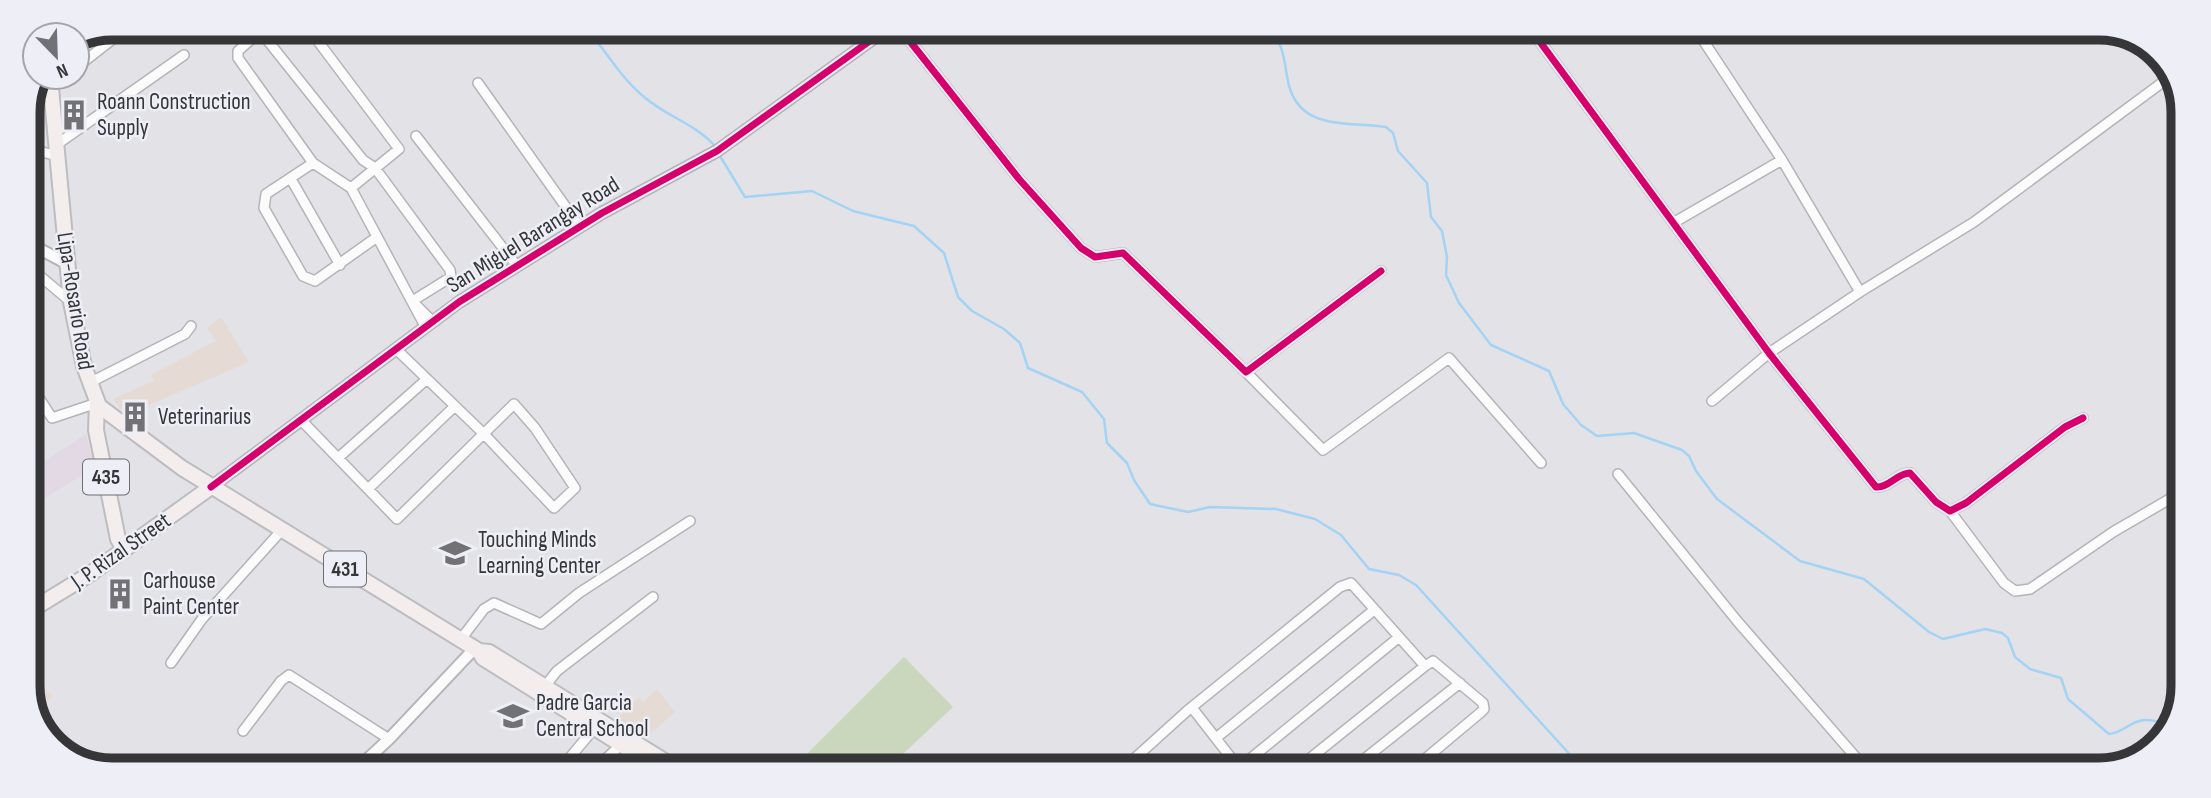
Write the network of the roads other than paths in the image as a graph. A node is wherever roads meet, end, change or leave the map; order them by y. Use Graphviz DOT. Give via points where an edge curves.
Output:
graph roads {
  1 [pos="112,40"];
  2 [pos="251,40"];
  3 [pos="270,40"];
  4 [pos="318,40"];
  5 [pos="871,40"];
  6 [pos="909,40"];
  7 [pos="1539,40"];
  8 [pos="1703,40"];
  9 [pos="184,55"];
  10 [pos="91,56"];
  11 [pos="2164,82"];
  12 [pos="478,83"];
  13 [pos="51,91"];
  14 [pos="416,136"];
  15 [pos="40,149"];
  16 [pos="56,151"];
  17 [pos="1782,160"];
  18 [pos="313,163"];
  19 [pos="375,168"];
  20 [pos="290,179"];
  21 [pos="351,188"];
  22 [pos="1673,223"];
  23 [pos="580,227"];
  24 [pos="377,237"];
  25 [pos="40,249"];
  26 [pos="66,263"];
  27 [pos="340,265"];
  28 [pos="517,266"];
  29 [pos="1381,271"];
  30 [pos="40,276"];
  31 [pos="1860,292"];
  32 [pos="71,302"];
  33 [pos="415,302"];
  34 [pos="428,324"];
  35 [pos="191,326"];
  36 [pos="396,349"];
  37 [pos="1769,353"];
  38 [pos="1246,372"];
  39 [pos="427,379"];
  40 [pos="89,383"];
  41 [pos="40,400"];
  42 [pos="1712,401"];
  43 [pos="97,403"];
  44 [pos="455,406"];
  45 [pos="2082,418"];
  46 [pos="302,421"];
  47 [pos="484,433"];
  48 [pos="338,458"];
  49 [pos="1541,463"];
  50 [pos="1618,474"];
  51 [pos="211,487"];
  52 [pos="368,489"];
  53 [pos="2171,498"];
  54 [pos="1950,511"];
  55 [pos="690,522"];
  56 [pos="281,531"];
  57 [pos="124,550"];
  58 [pos="653,597"];
  59 [pos="40,604"];
  60 [pos="1374,610"];
  61 [pos="1398,638"];
  62 [pos="461,639"];
  63 [pos="477,649"];
  64 [pos="171,663"];
  65 [pos="1425,666"];
  66 [pos="1460,682"];
  67 [pos="542,689"];
  68 [pos="1193,709"];
  69 [pos="597,725"];
  70 [pos="243,731"];
  71 [pos="1216,738"];
  72 [pos="389,739"];
  73 [pos="625,741"];
  74 [pos="369,758"];
  75 [pos="570,758"];
  76 [pos="610,758"];
  77 [pos="646,758"];
  78 [pos="657,758"];
  79 [pos="1136,758"];
  80 [pos="1231,758"];
  81 [pos="1251,758"];
  82 [pos="1310,758"];
  83 [pos="1365,758"];
  84 [pos="1426,758"];
  85 [pos="1856,758"];
  1 -- 10 [label="street"];
  2 -- 18 [label="street" via="238,51 238,58"];
  3 -- 19 [label="street" via="363,160"];
  4 -- 19 [label="street" via="399,149"];
  5 -- 23 [label="street, San Miguel Barangay Road" via="717,151"];
  6 -- 38 [label="street" via="1019,179 1081,248 1095,257 1123,253"];
  7 -- 22 [label="street"];
  8 -- 17 [label="street"];
  9 -- 16 [label="street"];
  11 -- 31 [label="street" via="1974,222"];
  12 -- 23 [label="street"];
  13 -- 16 [label="main road, Lipa-Rosario Road / 435"];
  14 -- 28 [label="street"];
  15 -- 16 [label="street"];
  16 -- 26 [label="main road, Lipa-Rosario Road / 435"];
  17 -- 22 [label="street"];
  17 -- 31 [label="street"];
  18 -- 20 [label="street"];
  18 -- 21 [label="street"];
  19 -- 21 [label="street"];
  19 -- 33 [label="street" via="450,270 450,277"];
  20 -- 27 [label="street"];
  20 -- 27 [label="street" via="263,200 303,276 315,281"];
  21 -- 24 [label="street"];
  22 -- 37 [label="street"];
  23 -- 28 [label="street, San Miguel Barangay Road"];
  24 -- 27 [label="street"];
  24 -- 33 [label="street"];
  25 -- 26 [label="street"];
  26 -- 32 [label="main road, Lipa-Rosario Road / 435"];
  28 -- 34 [label="street, San Miguel Barangay Road"];
  29 -- 38 [label="street"];
  30 -- 32 [label="street"];
  31 -- 37 [label="street"];
  32 -- 40 [label="main road, Lipa-Rosario Road / 435"];
  33 -- 34 [label="street" via="416,314"];
  34 -- 36 [label="street, San Miguel Barangay Road"];
  35 -- 40 [label="street" via="185,334"];
  36 -- 39 [label="street"];
  36 -- 46 [label="street, San Miguel Barangay Road"];
  37 -- 42 [label="street"];
  37 -- 54 [label="street" via="1872,484 1883,487 1910,473"];
  38 -- 49 [label="street" via="1323,450 1449,358"];
  39 -- 44 [label="street"];
  39 -- 48 [label="street"];
  40 -- 43 [label="main road, Lipa-Rosario Road / 435"];
  41 -- 43 [label="street" via="52,418"];
  43 -- 51 [label="main road, Lipa-Rosario Road / 435" via="141,440"];
  43 -- 57 [label="main road, 435" via="96,430"];
  44 -- 47 [label="street"];
  44 -- 52 [label="street"];
  45 -- 54 [label="street"];
  46 -- 48 [label="street"];
  46 -- 51 [label="street, San Miguel Barangay Road"];
  47 -- 47 [label="street" via="554,509 575,488 514,404"];
  47 -- 52 [label="street" via="397,519"];
  48 -- 52 [label="street"];
  50 -- 85 [label="street"];
  51 -- 56 [label="main road, Lipa-Rosario Road / 431"];
  51 -- 57 [label="main road, J. P. Rizal Street"];
  53 -- 54 [label="street" via="2030,589 2015,591"];
  55 -- 62 [label="street" via="579,593 547,622 535,624 494,603"];
  56 -- 62 [label="main road, Lipa-Rosario Road / 431"];
  56 -- 64 [label="street" via="202,619"];
  57 -- 59 [label="main road, J. P. Rizal Street"];
  58 -- 67 [label="street" via="557,671"];
  60 -- 61 [label="street"];
  60 -- 68 [label="street" via="1351,583 1345,584"];
  60 -- 71 [label="street"];
  61 -- 65 [label="street"];
  61 -- 81 [label="street"];
  62 -- 63 [label="main road, Lipa-Rosario Road / 431"];
  63 -- 67 [label="main road, Lipa-Rosario Road / 431" via="489,652"];
  63 -- 72 [label="street"];
  65 -- 66 [label="street" via="1433,661"];
  65 -- 82 [label="street"];
  66 -- 83 [label="street"];
  66 -- 84 [label="street" via="1484,709"];
  67 -- 69 [label="main road, Lipa-Rosario Road / 431"];
  68 -- 71 [label="street"];
  68 -- 79 [label="street"];
  69 -- 73 [label="main road, Lipa-Rosario Road"];
  69 -- 75 [label="street"];
  70 -- 72 [label="street" via="289,675"];
  71 -- 80 [label="street"];
  72 -- 74 [label="street"];
  73 -- 76 [label="street"];
  73 -- 77 [label="main road, Lipa-Rosario Road"];
  73 -- 78 [label="main road, Lipa-Rosario Road"];
}
